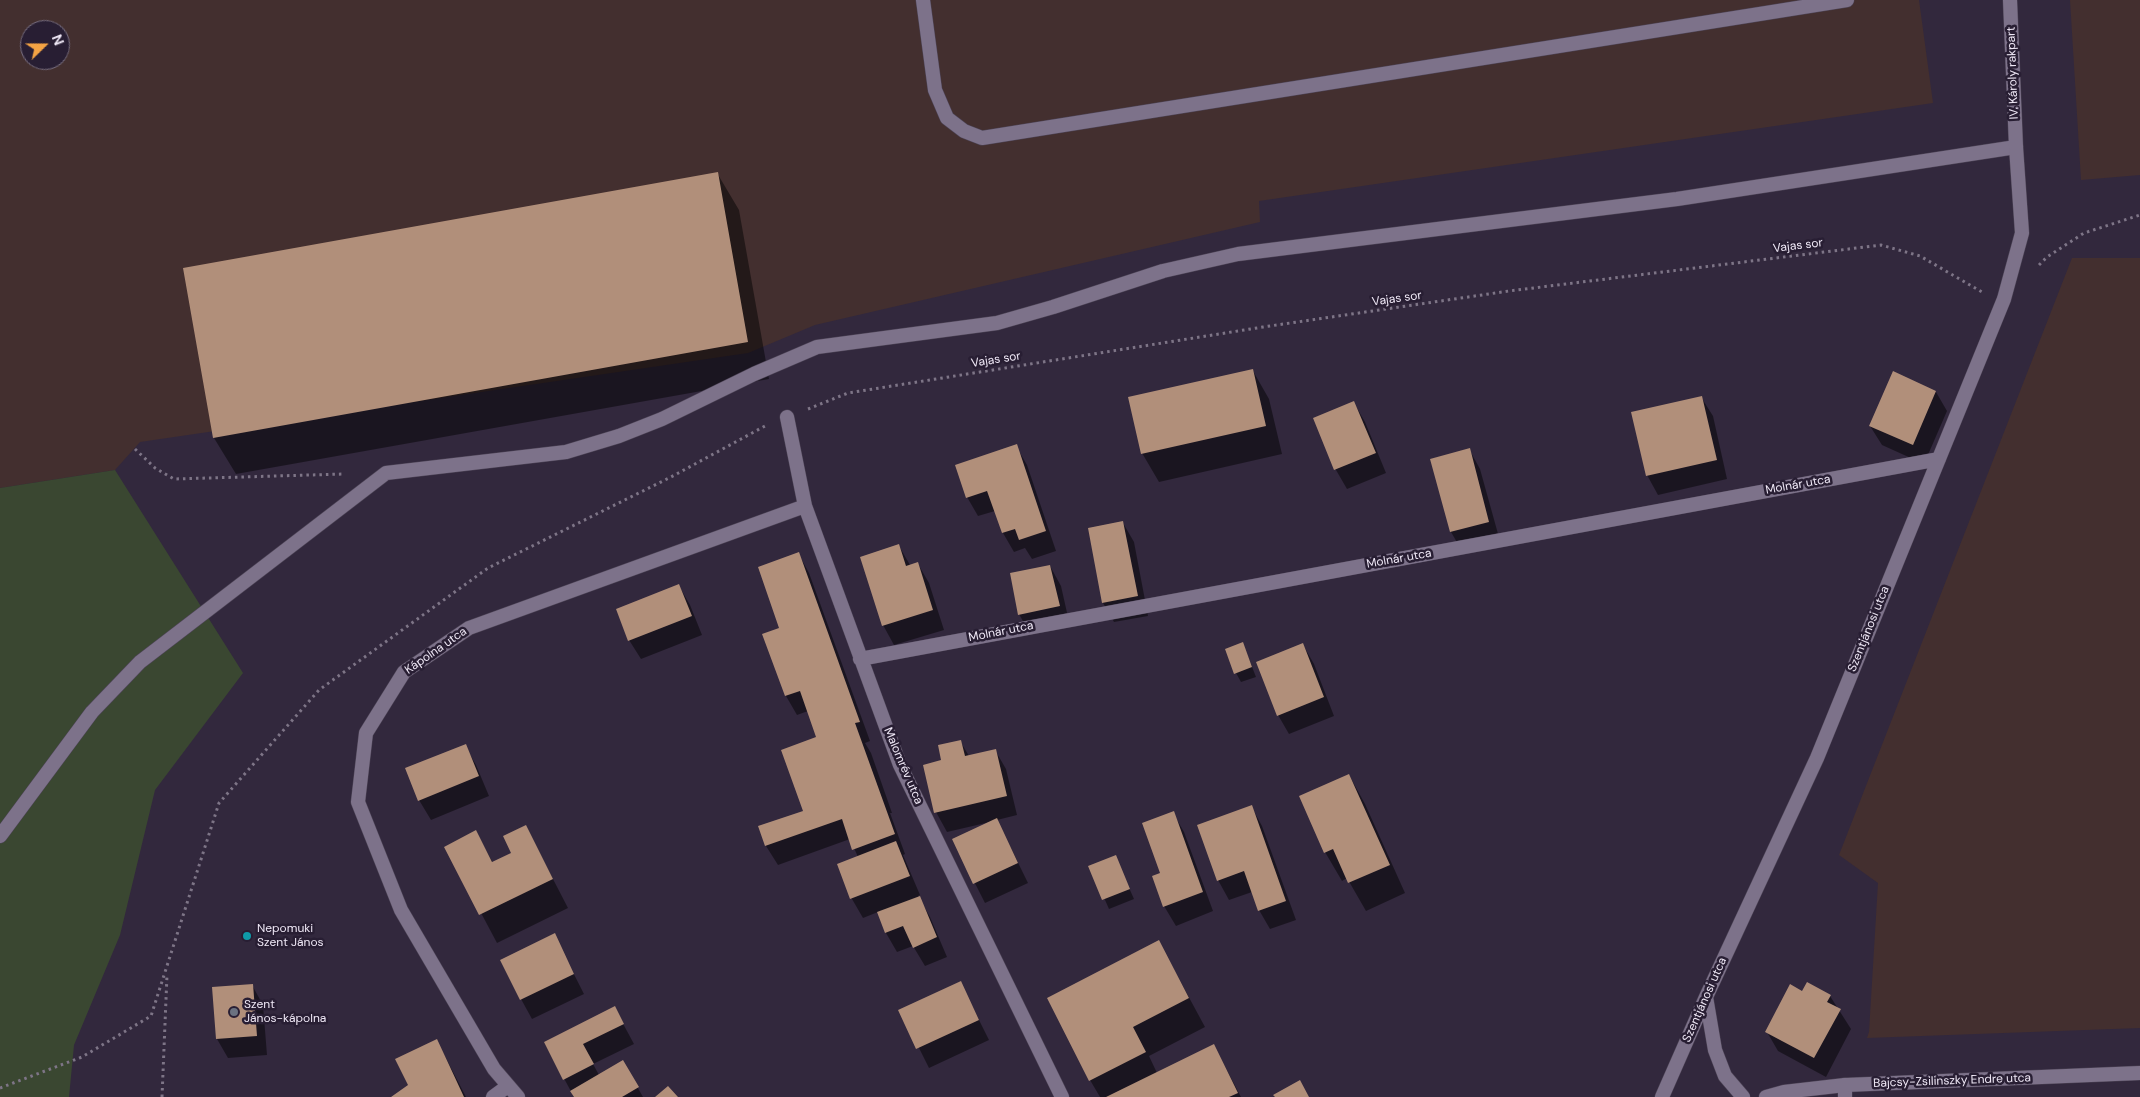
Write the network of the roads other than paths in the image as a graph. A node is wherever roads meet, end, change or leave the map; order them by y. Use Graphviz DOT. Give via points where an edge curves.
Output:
graph roads {
  1 [pos="923,0"];
  2 [pos="1847,0"];
  3 [pos="2010,0"];
  4 [pos="2016,147"];
  5 [pos="787,417"];
  6 [pos="1939,459"];
  7 [pos="805,506"];
  8 [pos="860,659"];
  9 [pos="0,836"];
  10 [pos="1706,997"];
  11 [pos="2140,1074"];
  12 [pos="508,1086"];
  13 [pos="1845,1091"];
  14 [pos="493,1097"];
  15 [pos="518,1097"];
  16 [pos="1062,1097"];
  17 [pos="1662,1097"];
  18 [pos="1743,1097"];
  19 [pos="1766,1097"];
  1 -- 2 [label="street" via="936,90 947,118 964,131 982,138"];
  3 -- 4 [label="street, IV. Károly rakpart"];
  4 -- 6 [label="street, Szentjánosi utca" via="2022,233 2002,303"];
  4 -- 9 [label="street" via="1677,199 1238,254 1163,271 997,323 817,347 662,419 566,452 386,473 140,662 92,712"];
  5 -- 7 [label="street, Malomrév utca"];
  6 -- 8 [label="street, Molnár utca"];
  6 -- 10 [label="street, Szentjánosi utca" via="1817,758"];
  7 -- 8 [label="street, Malomrév utca"];
  7 -- 12 [label="street, Kápolna utca" via="469,628 404,672 366,733 358,802 397,901 494,1069"];
  8 -- 16 [label="street, Malomrév utca" via="900,765"];
  10 -- 17 [label="street, Szentjánosi utca"];
  10 -- 18 [label="street" via="1714,1050 1725,1076"];
  11 -- 13 [label="street, Bajcsy-Zsilinszky Endre utca"];
  12 -- 14 [label="street"];
  12 -- 15 [label="street, Kápolna utca"];
  13 -- 19 [label="street, Bajcsy-Zsilinszky Endre utca" via="1784,1092"];
}
